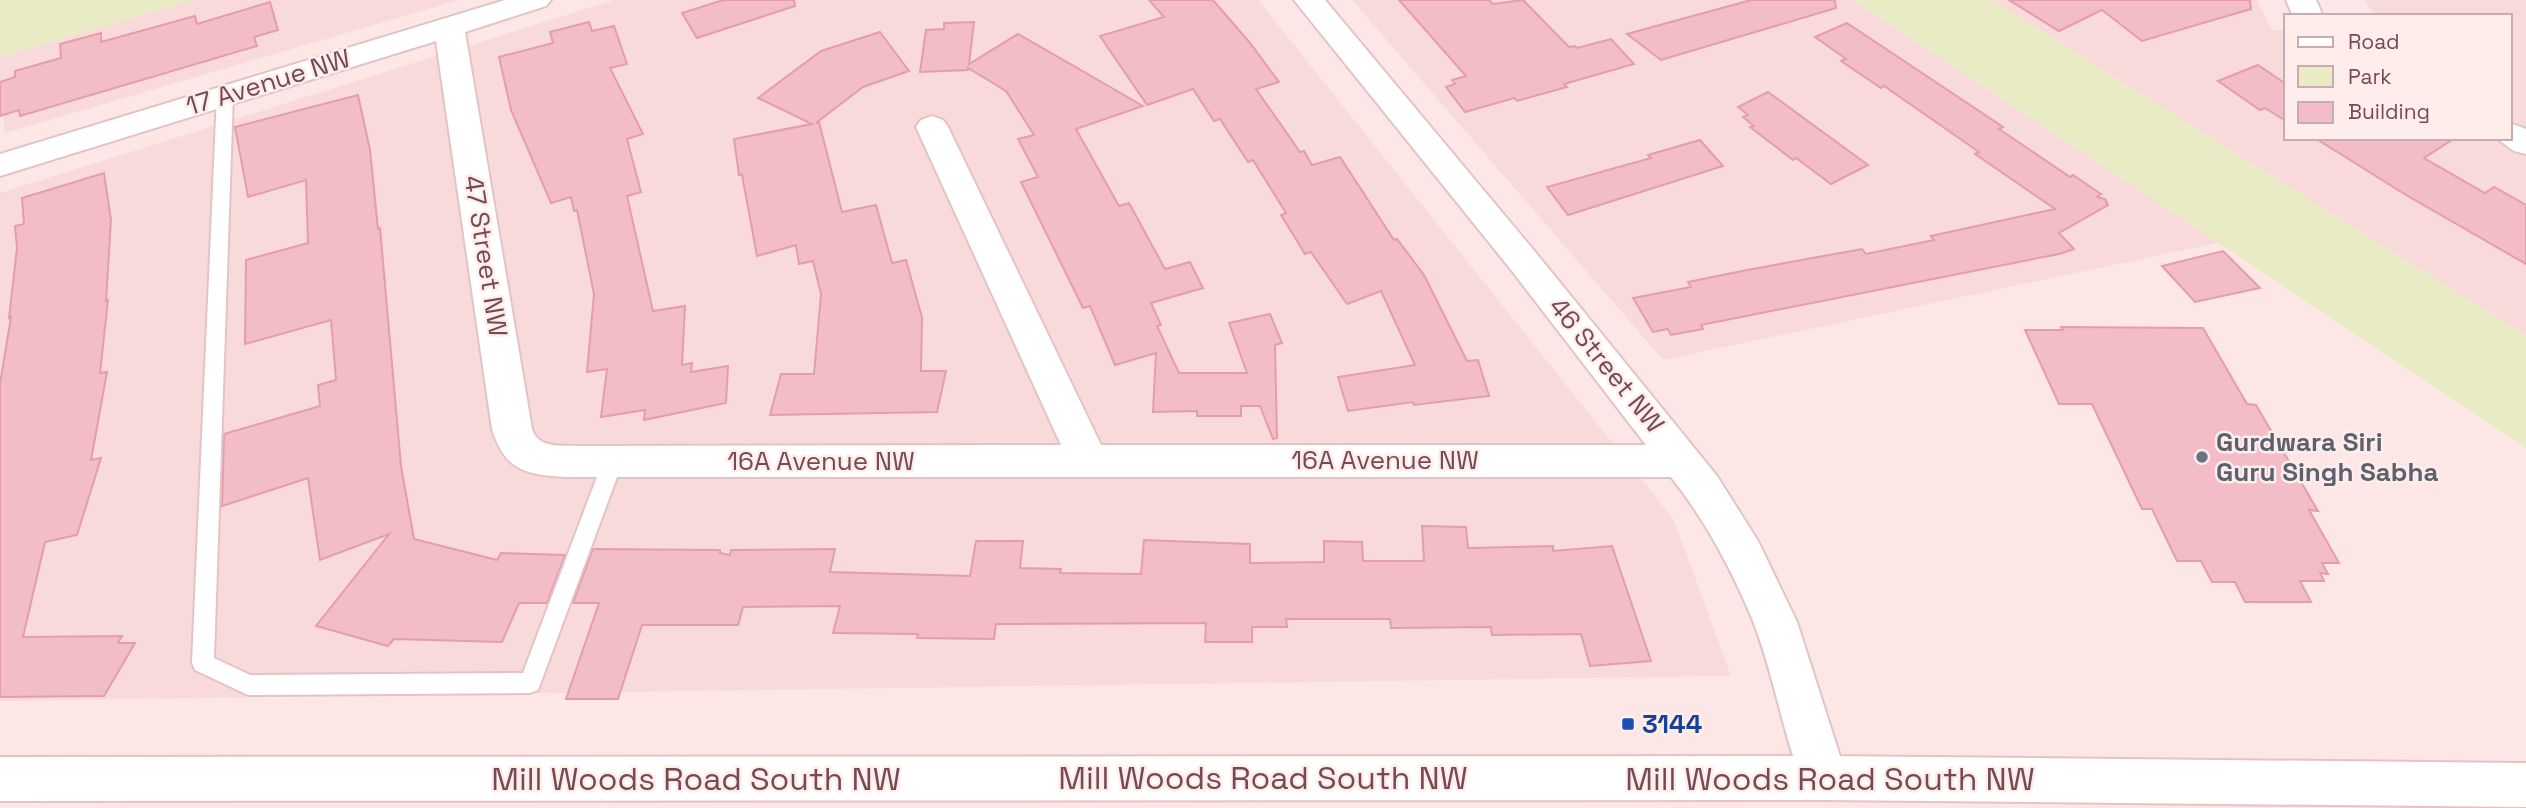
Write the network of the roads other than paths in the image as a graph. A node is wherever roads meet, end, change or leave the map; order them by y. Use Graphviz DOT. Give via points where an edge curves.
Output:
graph roads {
  1 [pos="536,0"];
  2 [pos="1309,0"];
  3 [pos="449,27"];
  4 [pos="225,94"];
  5 [pos="932,127"];
  6 [pos="0,165"];
  7 [pos="555,460"];
  8 [pos="1088,460"];
  9 [pos="613,461"];
  10 [pos="1682,461"];
  11 [pos="1824,778"];
  12 [pos="0,779"];
  13 [pos="2526,785"];
  1 -- 3 [label="street, 17 Avenue NW"];
  2 -- 10 [label="street, 46 Street NW"];
  3 -- 4 [label="street, 17 Avenue NW"];
  3 -- 7 [label="street, 47 Street NW" via="512,429 524,453"];
  4 -- 6 [label="street, 17 Avenue NW"];
  4 -- 9 [label="lane" via="203,663 248,685 530,682"];
  5 -- 8 [label="street"];
  7 -- 9 [label="street, 16A Avenue NW"];
  8 -- 9 [label="street, 16A Avenue NW"];
  8 -- 10 [label="street, 16A Avenue NW"];
  10 -- 11 [label="street, 46 Street NW" via="1723,519 1759,586 1788,660"];
  11 -- 12 [label="street, Mill Woods Road South NW"];
  11 -- 13 [label="street, Mill Woods Road South NW"];
}
